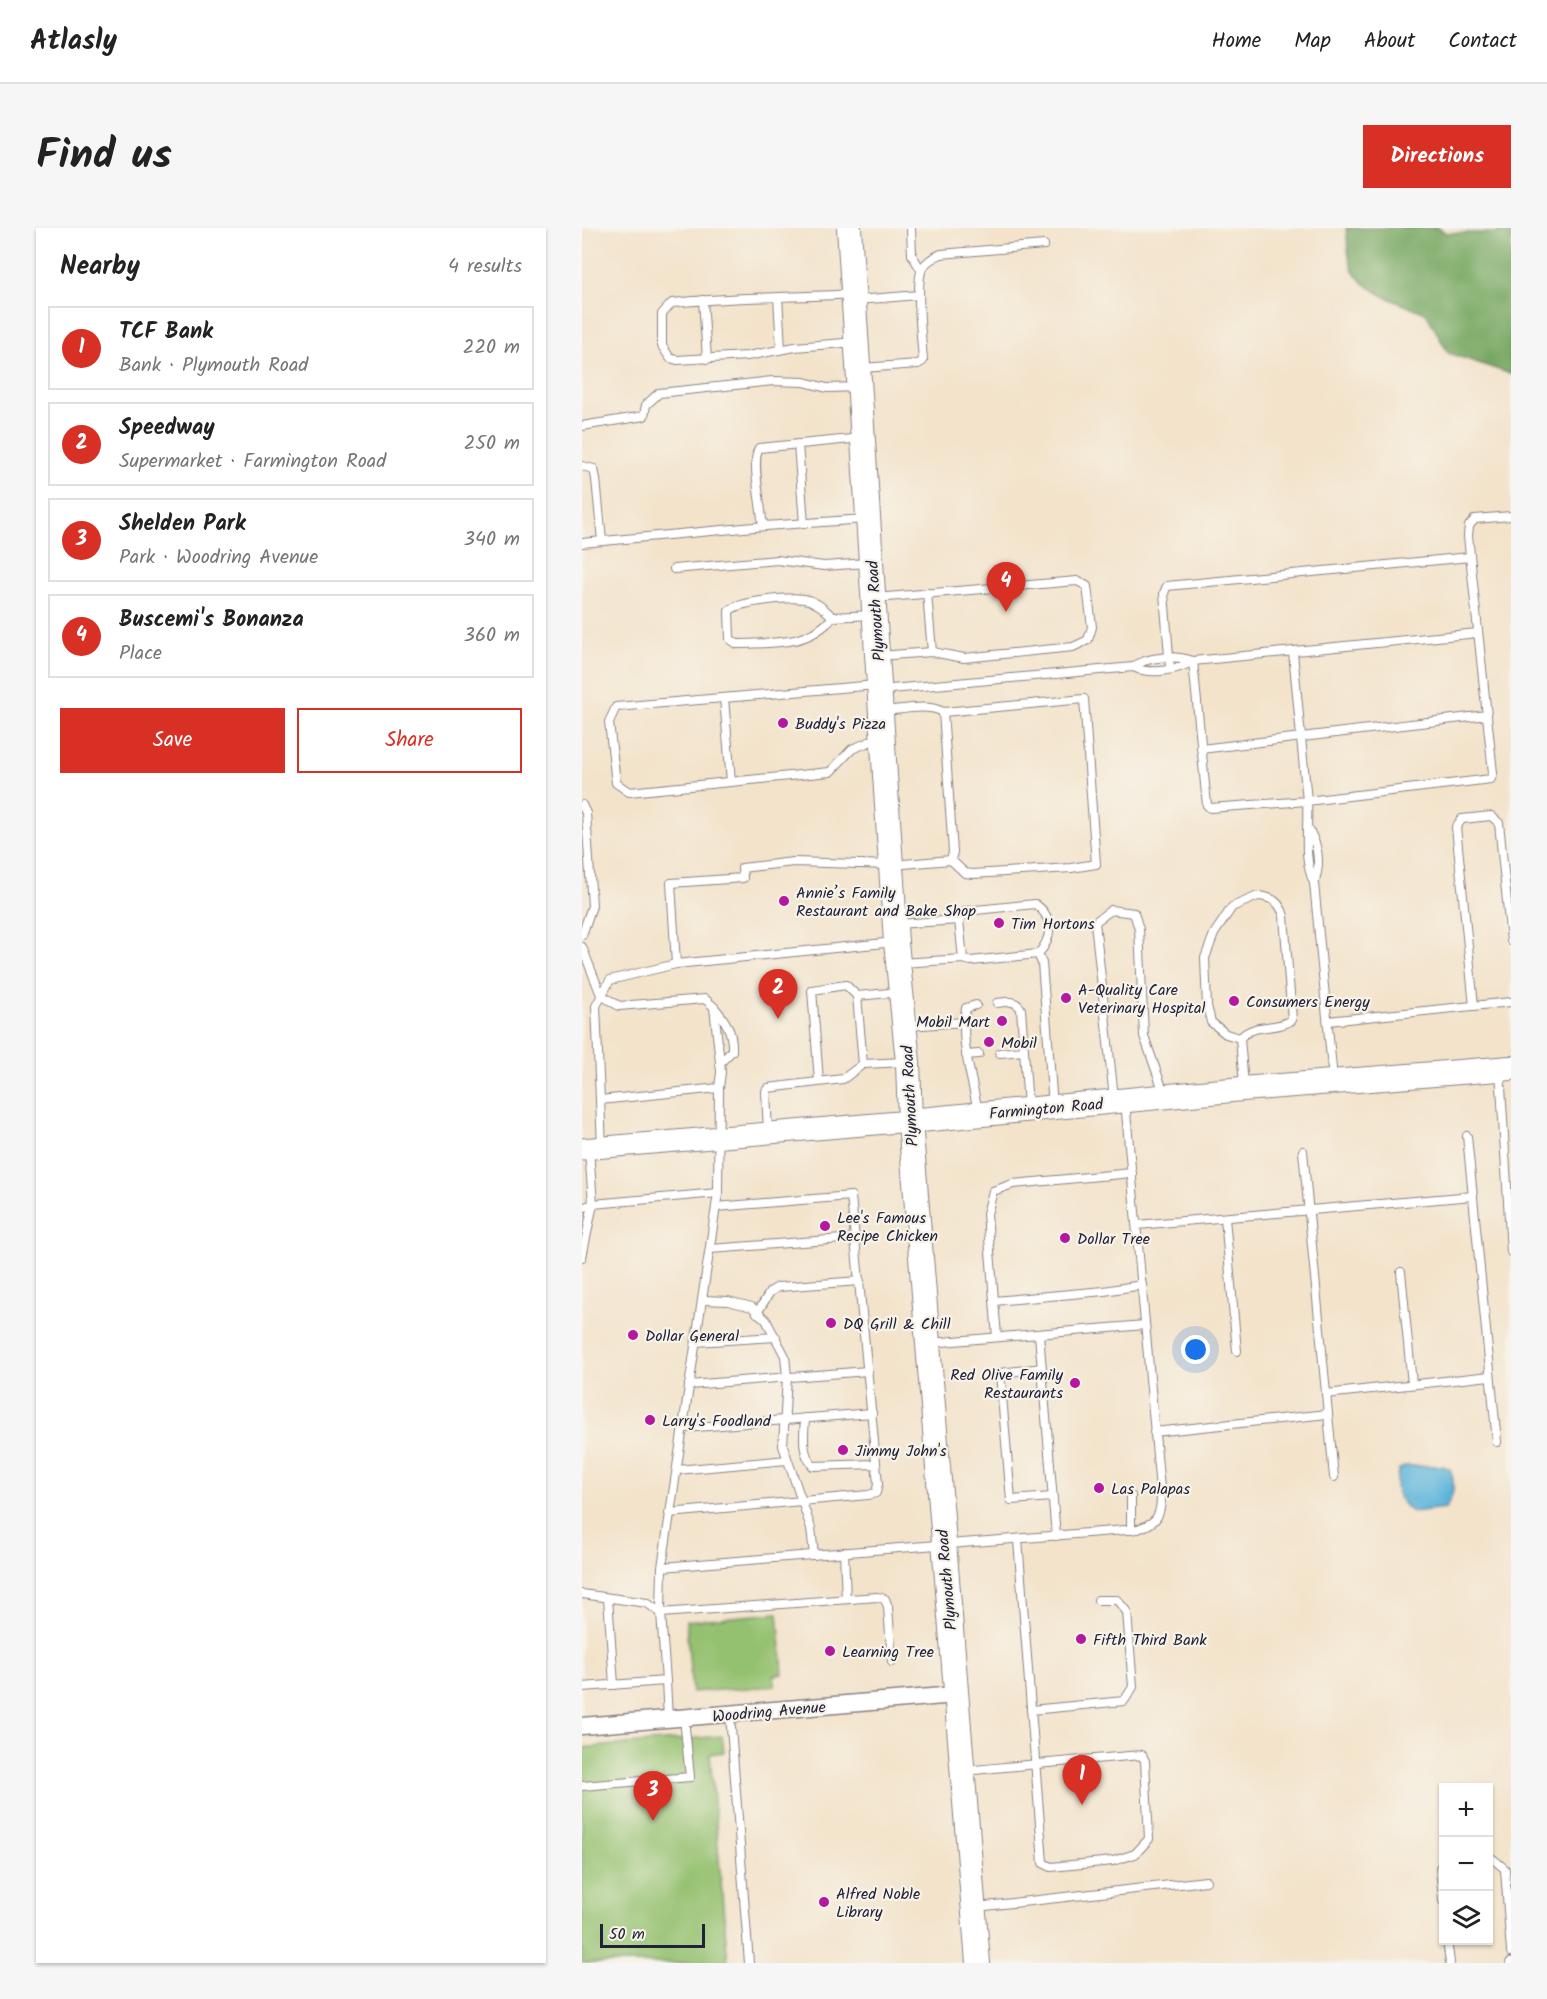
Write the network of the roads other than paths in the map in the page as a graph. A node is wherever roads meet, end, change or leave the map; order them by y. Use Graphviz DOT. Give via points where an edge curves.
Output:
graph roads {
  1 [pos="849,228"];
  2 [pos="911,228"];
  3 [pos="1044,245"];
  4 [pos="921,270"];
  5 [pos="920,295"];
  6 [pos="778,297"];
  7 [pos="853,297"];
  8 [pos="703,300"];
  9 [pos="856,342"];
  10 [pos="781,350"];
  11 [pos="707,358"];
  12 [pos="859,378"];
  13 [pos="582,426"];
  14 [pos="863,438"];
  15 [pos="798,444"];
  16 [pos="582,466"];
  17 [pos="1511,516"];
  18 [pos="868,519"];
  19 [pos="804,524"];
  20 [pos="765,526"];
  21 [pos="602,541"];
  22 [pos="582,543"];
  23 [pos="1470,557"];
  24 [pos="871,563"];
  25 [pos="674,569"];
  26 [pos="927,593"];
  27 [pos="874,606"];
  28 [pos="832,617"];
  29 [pos="1478,633"];
  30 [pos="1293,651"];
  31 [pos="932,652"];
  32 [pos="878,656"];
  33 [pos="1169,658"];
  34 [pos="1193,661"];
  35 [pos="1132,667"];
  36 [pos="1170,669"];
  37 [pos="880,695"];
  38 [pos="724,698"];
  39 [pos="943,712"];
  40 [pos="1487,715"];
  41 [pos="883,736"];
  42 [pos="1302,737"];
  43 [pos="1201,749"];
  44 [pos="731,782"];
  45 [pos="1307,801"];
  46 [pos="582,805"];
  47 [pos="951,860"];
  48 [pos="892,865"];
  49 [pos="959,920"];
  50 [pos="1510,922"];
  51 [pos="582,935"];
  52 [pos="1511,941"];
  53 [pos="896,943"];
  54 [pos="582,947"];
  55 [pos="1038,954"];
  56 [pos="963,959"];
  57 [pos="676,964"];
  58 [pos="901,992"];
  59 [pos="601,995"];
  60 [pos="857,996"];
  61 [pos="1511,1002"];
  62 [pos="997,1003"];
  63 [pos="976,1005"];
  64 [pos="1474,1006"];
  65 [pos="714,1007"];
  66 [pos="1328,1021"];
  67 [pos="964,1022"];
  68 [pos="904,1026"];
  69 [pos="1240,1038"];
  70 [pos="1024,1051"];
  71 [pos="1000,1053"];
  72 [pos="980,1054"];
  73 [pos="966,1055"];
  74 [pos="908,1062"];
  75 [pos="720,1063"];
  76 [pos="862,1064"];
  77 [pos="1505,1069"];
  78 [pos="819,1081"];
  79 [pos="1333,1082"];
  80 [pos="718,1088"];
  81 [pos="1244,1089"];
  82 [pos="1165,1097"];
  83 [pos="600,1100"];
  84 [pos="1120,1101"];
  85 [pos="1053,1107"];
  86 [pos="1028,1110"];
  87 [pos="978,1114"];
  88 [pos="910,1121"];
  89 [pos="1508,1128"];
  90 [pos="768,1131"];
  91 [pos="719,1136"];
  92 [pos="1467,1137"];
  93 [pos="591,1148"];
  94 [pos="1303,1151"];
  95 [pos="1132,1173"];
  96 [pos="718,1193"];
  97 [pos="1473,1196"];
  98 [pos="593,1204"];
  99 [pos="716,1207"];
  100 [pos="582,1208"];
  101 [pos="1308,1212"];
  102 [pos="1225,1218"];
  103 [pos="1137,1226"];
  104 [pos="856,1238"];
  105 [pos="710,1249"];
  106 [pos="1511,1252"];
  107 [pos="582,1257"];
  108 [pos="1401,1272"];
  109 [pos="860,1281"];
  110 [pos="1142,1285"];
  111 [pos="703,1300"];
  112 [pos="994,1301"];
  113 [pos="757,1312"];
  114 [pos="1145,1325"];
  115 [pos="1039,1334"];
  116 [pos="776,1337"];
  117 [pos="997,1337"];
  118 [pos="696,1342"];
  119 [pos="927,1343"];
  120 [pos="1237,1352"];
  121 [pos="1042,1368"];
  122 [pos="868,1371"];
  123 [pos="1490,1376"];
  124 [pos="787,1377"];
  125 [pos="1412,1384"];
  126 [pos="689,1385"];
  127 [pos="1326,1394"];
  128 [pos="872,1413"];
  129 [pos="1328,1414"];
  130 [pos="805,1418"];
  131 [pos="783,1420"];
  132 [pos="685,1428"];
  133 [pos="1154,1432"];
  134 [pos="1497,1442"];
  135 [pos="787,1460"];
  136 [pos="876,1464"];
  137 [pos="677,1470"];
  138 [pos="1335,1477"];
  139 [pos="1131,1496"];
  140 [pos="1053,1497"];
  141 [pos="803,1502"];
  142 [pos="669,1513"];
  143 [pos="1131,1530"];
  144 [pos="1056,1536"];
  145 [pos="1018,1540"];
  146 [pos="943,1545"];
  147 [pos="844,1552"];
  148 [pos="814,1555"];
  149 [pos="662,1567"];
  150 [pos="582,1594"];
  151 [pos="608,1598"];
  152 [pos="846,1599"];
  153 [pos="1098,1600"];
  154 [pos="661,1613"];
  155 [pos="892,1662"];
  156 [pos="666,1680"];
  157 [pos="614,1685"];
  158 [pos="582,1687"];
  159 [pos="956,1695"];
  160 [pos="1031,1710"];
  161 [pos="730,1714"];
  162 [pos="676,1718"];
  163 [pos="582,1726"];
  164 [pos="1036,1765"];
  165 [pos="962,1771"];
  166 [pos="582,1786"];
  167 [pos="1493,1859"];
  168 [pos="1206,1881"];
  169 [pos="973,1907"];
  170 [pos="1448,1945"];
  171 [pos="1511,1952"];
  172 [pos="749,1963"];
  173 [pos="978,1963"];
  174 [pos="1450,1963"];
  1 -- 7 [label="main road, Plymouth Road"];
  2 -- 4 [label="lane" via="912,255"];
  3 -- 4 [label="lane" via="941,254"];
  4 -- 5 [label="lane"];
  5 -- 7 [label="lane"];
  5 -- 12 [label="lane" via="923,361"];
  6 -- 7 [label="lane"];
  6 -- 8 [label="lane"];
  6 -- 10 [label="lane"];
  7 -- 9 [label="main road, Plymouth Road"];
  8 -- 11 [label="lane"];
  8 -- 11 [label="lane" via="666,307 661,323 662,346 670,358 677,360"];
  9 -- 10 [label="lane"];
  9 -- 12 [label="main road, Plymouth Road"];
  10 -- 11 [label="lane"];
  12 -- 13 [label="lane" via="827,388 773,381 659,393 646,405 644,416"];
  12 -- 14 [label="main road, Plymouth Road"];
  14 -- 15 [label="lane"];
  14 -- 18 [label="main road, Plymouth Road"];
  15 -- 19 [label="lane"];
  15 -- 20 [label="lane" via="757,451"];
  16 -- 21 [label="lane" via="594,469"];
  17 -- 23 [label="lane" via="1475,519 1469,526"];
  18 -- 19 [label="lane"];
  18 -- 24 [label="main road, Plymouth Road"];
  19 -- 20 [label="lane"];
  20 -- 21 [label="lane"];
  21 -- 22 [label="lane"];
  23 -- 29 [label="lane"];
  23 -- 33 [label="lane" via="1167,586 1164,593"];
  24 -- 25 [label="lane" via="824,566 777,560"];
  24 -- 27 [label="main road, Plymouth Road"];
  26 -- 27 [label="lane"];
  26 -- 31 [label="lane"];
  26 -- 31 [label="lane" via="1077,581 1087,586 1092,627 1088,640 1073,647 964,658"];
  27 -- 28 [label="lane"];
  27 -- 32 [label="main road, Plymouth Road"];
  28 -- 28 [label="lane" via="819,605 803,599 747,603 729,611 730,639 737,644 812,636"];
  29 -- 30 [label="lane"];
  29 -- 40 [label="lane"];
  30 -- 34 [label="lane"];
  30 -- 42 [label="lane"];
  31 -- 32 [label="lane"];
  32 -- 37 [label="main road, Plymouth Road"];
  33 -- 34 [label="lane"];
  33 -- 35 [label="lane" via="1142,660"];
  33 -- 36 [label="lane"];
  34 -- 36 [label="lane"];
  34 -- 43 [label="lane"];
  35 -- 36 [label="lane" via="1143,672"];
  35 -- 37 [label="lane"];
  37 -- 38 [label="lane"];
  37 -- 39 [label="lane"];
  37 -- 41 [label="main road, Plymouth Road"];
  38 -- 44 [label="lane"];
  38 -- 44 [label="lane" via="616,707 609,722 616,783 628,792"];
  39 -- 47 [label="lane"];
  39 -- 47 [label="lane" via="1084,699 1096,864 973,874 965,873"];
  40 -- 42 [label="lane"];
  40 -- 45 [label="lane" via="1491,779"];
  41 -- 44 [label="lane" via="852,749 830,772"];
  41 -- 48 [label="main road, Plymouth Road"];
  42 -- 43 [label="lane"];
  42 -- 45 [label="lane"];
  43 -- 45 [label="lane" via="1210,808"];
  45 -- 66 [label="lane" via="1306,845 1314,883"];
  46 -- 51 [label="lane" via="586,813 592,906"];
  47 -- 48 [label="lane"];
  48 -- 53 [label="main road, Plymouth Road"];
  48 -- 57 [label="lane" via="793,862 742,868 742,878 671,883"];
  49 -- 53 [label="lane"];
  49 -- 55 [label="lane" via="966,911 1035,904 1043,909 1050,931"];
  49 -- 56 [label="lane"];
  50 -- 52 [label="lane"];
  50 -- 64 [label="lane" via="1499,823 1491,816 1462,819 1456,827"];
  53 -- 56 [label="lane"];
  53 -- 57 [label="lane"];
  53 -- 58 [label="main road, Plymouth Road"];
  54 -- 59 [label="lane"];
  55 -- 56 [label="lane"];
  55 -- 85 [label="lane" via="1042,963"];
  57 -- 59 [label="lane" via="610,980"];
  58 -- 60 [label="lane"];
  58 -- 68 [label="main road, Plymouth Road"];
  59 -- 65 [label="lane" via="619,1006 705,999"];
  59 -- 83 [label="lane" via="596,1006"];
  60 -- 76 [label="lane"];
  60 -- 78 [label="lane" via="846,985 812,990"];
  61 -- 64 [label="lane"];
  62 -- 70 [label="lane" via="1012,1002 1021,1009"];
  63 -- 67 [label="lane" via="966,1008"];
  64 -- 66 [label="lane"];
  65 -- 75 [label="lane"];
  65 -- 75 [label="lane" via="733,1038 732,1051"];
  66 -- 79 [label="lane"];
  67 -- 68 [label="lane"];
  67 -- 73 [label="lane"];
  68 -- 74 [label="main road, Plymouth Road"];
  69 -- 69 [label="lane" via="1256,1027 1292,1020 1284,916 1281,907 1266,897 1249,898 1232,907 1214,934 1205,958 1211,1022 1226,1034"];
  69 -- 81 [label="lane"];
  70 -- 71 [label="lane"];
  70 -- 86 [label="lane"];
  72 -- 73 [label="lane"];
  73 -- 87 [label="lane"];
  74 -- 76 [label="lane"];
  74 -- 88 [label="main road, Plymouth Road"];
  75 -- 80 [label="lane"];
  76 -- 78 [label="lane" via="843,1079"];
  77 -- 79 [label="main road, Farmington Road"];
  77 -- 89 [label="lane"];
  78 -- 90 [label="lane" via="768,1088"];
  79 -- 81 [label="main road, Farmington Road"];
  80 -- 83 [label="lane"];
  80 -- 91 [label="lane"];
  81 -- 82 [label="main road, Farmington Road"];
  82 -- 84 [label="main road, Farmington Road"];
  82 -- 84 [label="lane" via="1144,1036 1134,913 1111,910 1095,922"];
  83 -- 93 [label="lane"];
  84 -- 85 [label="main road, Farmington Road"];
  84 -- 95 [label="lane"];
  85 -- 86 [label="main road, Farmington Road"];
  86 -- 87 [label="main road, Farmington Road"];
  87 -- 88 [label="main road, Farmington Road"];
  88 -- 90 [label="street, Farmington Road"];
  88 -- 119 [label="main road, Plymouth Road"];
  89 -- 106 [label="lane" via="1503,1150"];
  90 -- 91 [label="street, Farmington Road"];
  91 -- 93 [label="street, Farmington Road"];
  91 -- 96 [label="lane"];
  92 -- 97 [label="lane"];
  93 -- 98 [label="lane"];
  94 -- 101 [label="lane"];
  95 -- 103 [label="lane"];
  95 -- 112 [label="lane" via="1013,1184 993,1191 987,1214"];
  96 -- 98 [label="lane"];
  96 -- 99 [label="lane"];
  97 -- 101 [label="lane"];
  97 -- 123 [label="lane"];
  98 -- 100 [label="lane"];
  98 -- 107 [label="lane"];
  99 -- 104 [label="lane" via="851,1197"];
  99 -- 105 [label="lane"];
  101 -- 102 [label="lane"];
  101 -- 127 [label="lane"];
  102 -- 103 [label="lane"];
  102 -- 120 [label="lane"];
  103 -- 110 [label="lane"];
  104 -- 105 [label="lane"];
  104 -- 109 [label="lane"];
  105 -- 111 [label="lane"];
  108 -- 125 [label="lane"];
  109 -- 113 [label="lane" via="778,1287"];
  109 -- 122 [label="lane"];
  110 -- 112 [label="lane"];
  110 -- 114 [label="lane"];
  111 -- 113 [label="lane" via="736,1303"];
  111 -- 118 [label="lane"];
  112 -- 117 [label="lane"];
  113 -- 116 [label="lane"];
  114 -- 115 [label="lane"];
  114 -- 133 [label="lane"];
  115 -- 117 [label="lane"];
  115 -- 121 [label="lane"];
  116 -- 118 [label="lane"];
  116 -- 124 [label="lane" via="785,1356"];
  117 -- 119 [label="lane"];
  118 -- 126 [label="lane"];
  119 -- 146 [label="main road, Plymouth Road"];
  121 -- 140 [label="lane"];
  121 -- 140 [label="lane" via="1000,1373 1011,1500"];
  122 -- 124 [label="lane"];
  122 -- 128 [label="lane"];
  123 -- 125 [label="lane"];
  123 -- 134 [label="lane"];
  124 -- 126 [label="lane"];
  124 -- 131 [label="lane"];
  125 -- 127 [label="lane"];
  126 -- 132 [label="lane"];
  127 -- 129 [label="lane"];
  128 -- 130 [label="lane"];
  128 -- 136 [label="lane"];
  129 -- 133 [label="lane"];
  129 -- 138 [label="lane"];
  130 -- 131 [label="lane"];
  130 -- 136 [label="lane" via="804,1445 807,1460 813,1466"];
  131 -- 132 [label="lane"];
  131 -- 135 [label="lane"];
  132 -- 137 [label="lane"];
  133 -- 143 [label="lane" via="1160,1514 1153,1524"];
  135 -- 137 [label="lane"];
  135 -- 141 [label="lane"];
  136 -- 141 [label="lane" via="876,1493"];
  137 -- 142 [label="lane"];
  139 -- 143 [label="lane"];
  140 -- 144 [label="lane"];
  141 -- 142 [label="lane"];
  141 -- 148 [label="lane"];
  142 -- 149 [label="lane"];
  143 -- 144 [label="lane"];
  144 -- 145 [label="lane"];
  145 -- 146 [label="lane"];
  145 -- 160 [label="lane"];
  146 -- 147 [label="lane"];
  146 -- 159 [label="main road, Plymouth Road"];
  147 -- 148 [label="lane"];
  147 -- 152 [label="lane"];
  148 -- 149 [label="lane"];
  149 -- 154 [label="lane"];
  150 -- 151 [label="lane"];
  151 -- 154 [label="lane" via="647,1603"];
  151 -- 157 [label="lane"];
  152 -- 154 [label="lane"];
  152 -- 155 [label="lane" via="885,1599"];
  153 -- 160 [label="lane" via="1117,1600 1127,1612 1133,1687 1130,1696 1124,1701"];
  154 -- 156 [label="lane"];
  156 -- 157 [label="lane"];
  156 -- 162 [label="lane"];
  157 -- 158 [label="lane"];
  159 -- 161 [label="street, Woodring Avenue"];
  159 -- 165 [label="main road, Plymouth Road"];
  160 -- 164 [label="lane"];
  161 -- 162 [label="street, Woodring Avenue"];
  161 -- 172 [label="lane"];
  162 -- 163 [label="street, Woodring Avenue"];
  162 -- 166 [label="lane" via="690,1777"];
  164 -- 164 [label="lane" via="1142,1755 1149,1839 1135,1854 1113,1861 1051,1867 1043,1863"];
  164 -- 165 [label="lane"];
  165 -- 169 [label="main road, Plymouth Road"];
  167 -- 171 [label="lane" via="1505,1869"];
  168 -- 169 [label="lane"];
  169 -- 173 [label="main road, Plymouth Road"];
  170 -- 174 [label="lane"];
}
